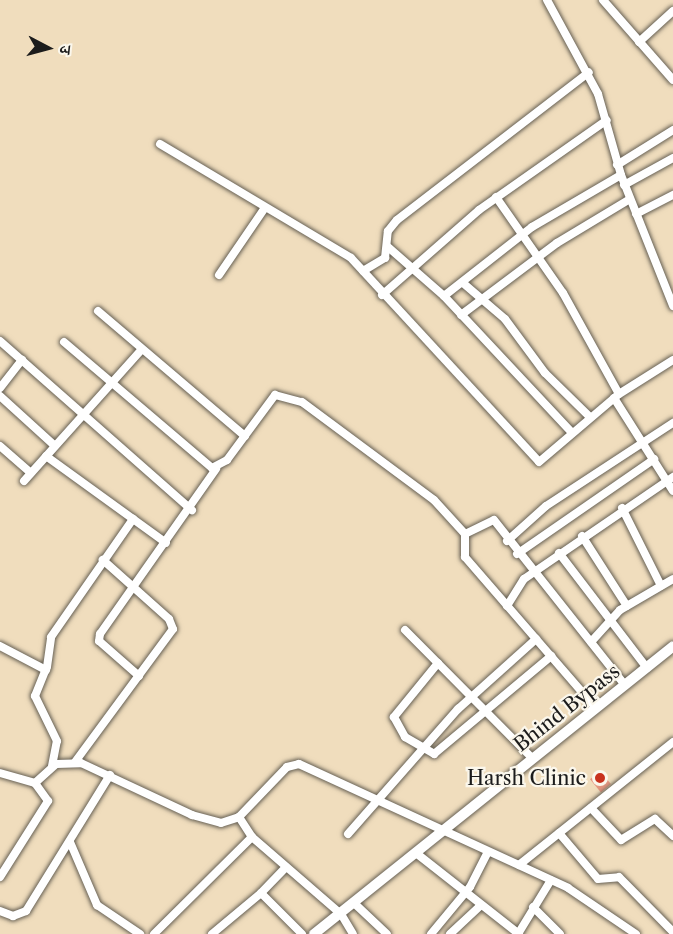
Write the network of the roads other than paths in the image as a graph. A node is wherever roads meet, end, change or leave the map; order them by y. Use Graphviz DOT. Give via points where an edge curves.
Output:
graph roads {
  1 [pos="548,0"];
  2 [pos="603,0"];
  3 [pos="673,12"];
  4 [pos="639,42"];
  5 [pos="589,72"];
  6 [pos="673,80"];
  7 [pos="607,120"];
  8 [pos="673,130"];
  9 [pos="160,144"];
  10 [pos="673,158"];
  11 [pos="617,165"];
  12 [pos="621,175"];
  13 [pos="624,185"];
  14 [pos="673,195"];
  15 [pos="496,197"];
  16 [pos="630,199"];
  17 [pos="264,209"];
  18 [pos="636,214"];
  19 [pos="522,234"];
  20 [pos="388,247"];
  21 [pos="538,257"];
  22 [pos="412,268"];
  23 [pos="363,272"];
  24 [pos="219,275"];
  25 [pos="463,283"];
  26 [pos="382,295"];
  27 [pos="444,296"];
  28 [pos="479,300"];
  29 [pos="673,306"];
  30 [pos="98,310"];
  31 [pos="461,315"];
  32 [pos="0,341"];
  33 [pos="64,342"];
  34 [pos="141,350"];
  35 [pos="22,360"];
  36 [pos="673,360"];
  37 [pos="111,384"];
  38 [pos="0,388"];
  39 [pos="0,396"];
  40 [pos="616,396"];
  41 [pos="81,417"];
  42 [pos="590,417"];
  43 [pos="673,423"];
  44 [pos="572,433"];
  45 [pos="245,436"];
  46 [pos="642,441"];
  47 [pos="0,446"];
  48 [pos="55,446"];
  49 [pos="46,456"];
  50 [pos="654,459"];
  51 [pos="216,469"];
  52 [pos="31,473"];
  53 [pos="670,478"];
  54 [pos="24,481"];
  55 [pos="673,491"];
  56 [pos="622,508"];
  57 [pos="192,510"];
  58 [pos="133,519"];
  59 [pos="465,534"];
  60 [pos="582,536"];
  61 [pos="507,541"];
  62 [pos="166,543"];
  63 [pos="560,553"];
  64 [pos="517,554"];
  65 [pos="103,560"];
  66 [pos="533,572"];
  67 [pos="673,579"];
  68 [pos="661,586"];
  69 [pos="133,587"];
  70 [pos="507,606"];
  71 [pos="627,606"];
  72 [pos="610,620"];
  73 [pos="405,630"];
  74 [pos="536,639"];
  75 [pos="591,642"];
  76 [pos="0,646"];
  77 [pos="673,646"];
  78 [pos="551,656"];
  79 [pos="438,663"];
  80 [pos="647,668"];
  81 [pos="46,670"];
  82 [pos="139,676"];
  83 [pos="625,685"];
  84 [pos="471,696"];
  85 [pos="596,708"];
  86 [pos="487,712"];
  87 [pos="673,742"];
  88 [pos="420,749"];
  89 [pos="532,758"];
  90 [pos="75,762"];
  91 [pos="52,766"];
  92 [pos="0,773"];
  93 [pos="111,775"];
  94 [pos="35,783"];
  95 [pos="382,802"];
  96 [pos="591,808"];
  97 [pos="239,817"];
  98 [pos="444,831"];
  99 [pos="559,833"];
  100 [pos="348,834"];
  101 [pos="673,836"];
  102 [pos="252,837"];
  103 [pos="70,842"];
  104 [pos="416,853"];
  105 [pos="487,854"];
  106 [pos="519,865"];
  107 [pos="286,867"];
  108 [pos="0,876"];
  109 [pos="551,880"];
  110 [pos="261,893"];
  111 [pos="466,893"];
  112 [pos="354,903"];
  113 [pos="481,905"];
  114 [pos="532,907"];
  115 [pos="0,911"];
  116 [pos="340,914"];
  117 [pos="673,932"];
  118 [pos="140,934"];
  119 [pos="154,934"];
  120 [pos="212,934"];
  121 [pos="302,934"];
  122 [pos="314,934"];
  123 [pos="353,934"];
  124 [pos="387,934"];
  125 [pos="431,934"];
  126 [pos="450,934"];
  127 [pos="519,934"];
  128 [pos="560,934"];
  129 [pos="636,934"];
  1 -- 5 [label="street"];
  2 -- 4 [label="street"];
  3 -- 4 [label="street"];
  4 -- 6 [label="street"];
  5 -- 7 [label="street"];
  5 -- 20 [label="street" via="397,220 388,231"];
  7 -- 11 [label="street"];
  7 -- 15 [label="street"];
  8 -- 11 [label="street"];
  9 -- 17 [label="street"];
  10 -- 13 [label="street"];
  11 -- 12 [label="street"];
  12 -- 13 [label="street"];
  12 -- 19 [label="street"];
  13 -- 16 [label="street"];
  14 -- 18 [label="street"];
  15 -- 19 [label="street"];
  15 -- 22 [label="street"];
  16 -- 18 [label="street"];
  16 -- 21 [label="street"];
  17 -- 23 [label="street" via="344,254"];
  17 -- 24 [label="street"];
  18 -- 29 [label="street"];
  19 -- 21 [label="street"];
  19 -- 25 [label="street"];
  20 -- 22 [label="street"];
  20 -- 23 [label="street" via="380,263"];
  21 -- 28 [label="street"];
  21 -- 40 [label="street"];
  22 -- 26 [label="street"];
  22 -- 27 [label="street"];
  23 -- 26 [label="street"];
  25 -- 27 [label="street"];
  25 -- 28 [label="street"];
  26 -- 44 [label="street" via="535,460 549,459"];
  27 -- 31 [label="street"];
  28 -- 31 [label="street"];
  28 -- 42 [label="street" via="505,319 544,373"];
  30 -- 34 [label="street"];
  31 -- 44 [label="street"];
  32 -- 35 [label="street"];
  33 -- 37 [label="street"];
  34 -- 37 [label="street"];
  34 -- 45 [label="street"];
  35 -- 38 [label="street"];
  35 -- 41 [label="street"];
  36 -- 40 [label="street"];
  37 -- 41 [label="street"];
  37 -- 51 [label="street"];
  39 -- 48 [label="street"];
  40 -- 42 [label="street"];
  40 -- 46 [label="street"];
  41 -- 48 [label="street"];
  41 -- 57 [label="street"];
  42 -- 44 [label="street"];
  43 -- 46 [label="street"];
  45 -- 51 [label="street"];
  45 -- 59 [label="street" via="275,395 290,394 411,478"];
  46 -- 50 [label="street"];
  46 -- 61 [label="street" via="535,514"];
  47 -- 52 [label="street"];
  48 -- 49 [label="street"];
  49 -- 52 [label="street"];
  49 -- 58 [label="street"];
  50 -- 53 [label="street"];
  50 -- 64 [label="street"];
  51 -- 57 [label="street"];
  52 -- 54 [label="street"];
  53 -- 55 [label="street"];
  53 -- 56 [label="street"];
  56 -- 60 [label="street"];
  56 -- 68 [label="street"];
  57 -- 62 [label="street"];
  58 -- 62 [label="street"];
  58 -- 65 [label="street"];
  59 -- 61 [label="street" via="491,519"];
  59 -- 70 [label="street" via="465,558"];
  60 -- 63 [label="street"];
  60 -- 71 [label="street"];
  61 -- 64 [label="street"];
  62 -- 69 [label="street"];
  63 -- 66 [label="street"];
  63 -- 72 [label="street"];
  64 -- 66 [label="street"];
  65 -- 69 [label="street"];
  65 -- 81 [label="street" via="57,621"];
  66 -- 70 [label="street" via="518,584"];
  66 -- 75 [label="street"];
  67 -- 68 [label="street"];
  68 -- 71 [label="street"];
  69 -- 82 [label="street" via="172,624"];
  69 -- 82 [label="street" via="99,638"];
  70 -- 74 [label="street"];
  71 -- 72 [label="street"];
  72 -- 75 [label="street"];
  72 -- 80 [label="street"];
  73 -- 79 [label="street"];
  74 -- 78 [label="street"];
  74 -- 84 [label="street"];
  75 -- 83 [label="street"];
  76 -- 81 [label="street"];
  77 -- 80 [label="street, Bhind Bypass"];
  78 -- 85 [label="street"];
  78 -- 86 [label="street"];
  79 -- 84 [label="street"];
  79 -- 88 [label="street" via="394,717 399,730"];
  80 -- 83 [label="street, Bhind Bypass"];
  81 -- 91 [label="street" via="35,701 57,741"];
  82 -- 90 [label="street"];
  83 -- 85 [label="street, Bhind Bypass"];
  84 -- 86 [label="street"];
  84 -- 88 [label="street"];
  85 -- 89 [label="street, Bhind Bypass"];
  86 -- 88 [label="street" via="438,753"];
  86 -- 89 [label="street"];
  87 -- 96 [label="street"];
  88 -- 95 [label="street"];
  89 -- 98 [label="street, Bhind Bypass"];
  90 -- 91 [label="street"];
  90 -- 93 [label="street"];
  91 -- 94 [label="street"];
  92 -- 94 [label="street"];
  93 -- 97 [label="street" via="202,819 220,823"];
  93 -- 103 [label="street"];
  94 -- 108 [label="street" via="48,801"];
  95 -- 97 [label="street" via="293,764"];
  95 -- 98 [label="street"];
  95 -- 100 [label="street"];
  96 -- 99 [label="street"];
  96 -- 101 [label="street" via="621,840 659,818"];
  97 -- 102 [label="street"];
  98 -- 104 [label="street, Bhind Bypass"];
  98 -- 105 [label="street"];
  99 -- 106 [label="street"];
  99 -- 117 [label="street" via="598,879 619,877"];
  102 -- 107 [label="street"];
  102 -- 119 [label="street"];
  103 -- 115 [label="street" via="26,911 13,916"];
  103 -- 118 [label="street" via="90,895"];
  104 -- 111 [label="street"];
  104 -- 112 [label="street, Bhind Bypass"];
  105 -- 106 [label="street"];
  105 -- 111 [label="street"];
  106 -- 109 [label="street"];
  107 -- 110 [label="street"];
  107 -- 116 [label="street"];
  109 -- 114 [label="street"];
  109 -- 129 [label="street" via="610,912"];
  110 -- 120 [label="street"];
  110 -- 121 [label="street"];
  111 -- 113 [label="street"];
  111 -- 125 [label="street"];
  112 -- 116 [label="street, Bhind Bypass"];
  112 -- 124 [label="street"];
  113 -- 126 [label="street"];
  113 -- 127 [label="street"];
  114 -- 127 [label="street"];
  114 -- 128 [label="street"];
  116 -- 122 [label="street, Bhind Bypass"];
  116 -- 123 [label="street"];
}
